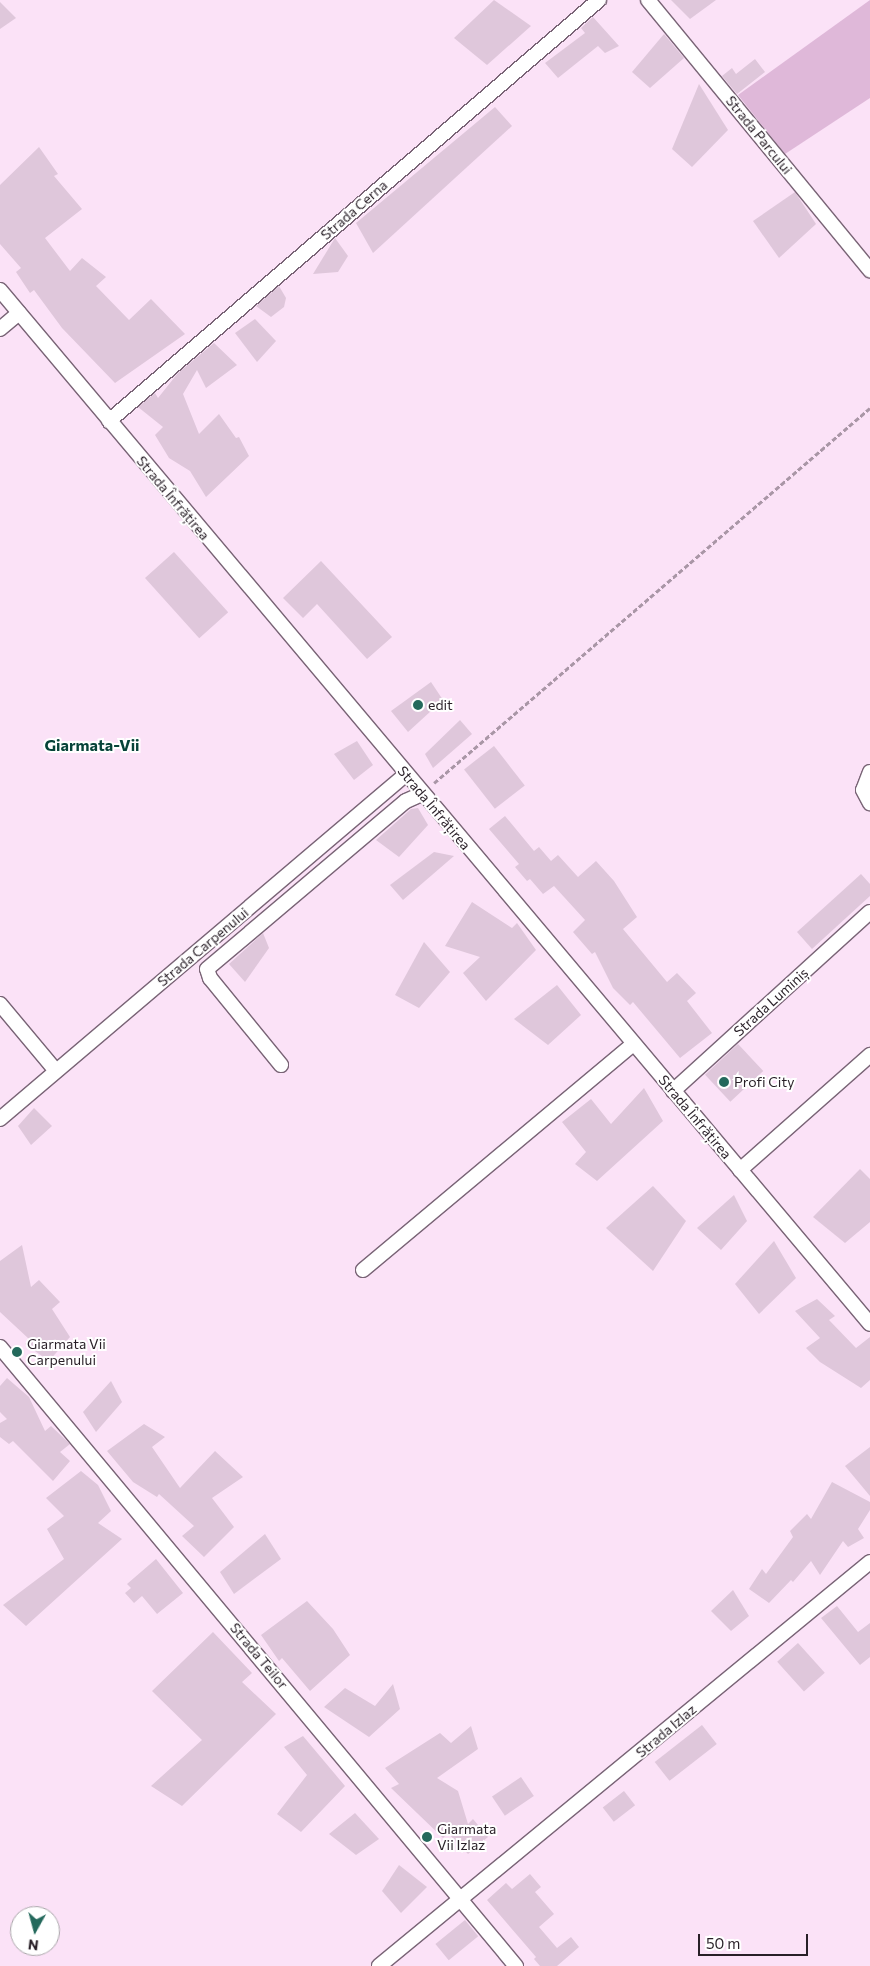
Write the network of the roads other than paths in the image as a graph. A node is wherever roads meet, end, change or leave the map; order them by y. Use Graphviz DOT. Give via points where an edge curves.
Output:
graph roads {
  1 [pos="599,0"];
  2 [pos="648,0"];
  3 [pos="870,270"];
  4 [pos="0,290"];
  5 [pos="19,313"];
  6 [pos="0,329"];
  7 [pos="108,421"];
  8 [pos="870,772"];
  9 [pos="405,775"];
  10 [pos="422,794"];
  11 [pos="870,804"];
  12 [pos="870,912"];
  13 [pos="194,954"];
  14 [pos="207,969"];
  15 [pos="0,1004"];
  16 [pos="633,1044"];
  17 [pos="870,1055"];
  18 [pos="281,1065"];
  19 [pos="56,1071"];
  20 [pos="673,1091"];
  21 [pos="0,1119"];
  22 [pos="740,1170"];
  23 [pos="363,1270"];
  24 [pos="870,1324"];
  25 [pos="0,1347"];
  26 [pos="870,1562"];
  27 [pos="462,1900"];
  28 [pos="379,1966"];
  29 [pos="516,1966"];
  1 -- 7 [label="street, Strada Cerna"];
  2 -- 3 [label="street, Strada Parcului"];
  4 -- 5 [label="street, Strada Înfrățirea"];
  5 -- 6 [label="street"];
  5 -- 7 [label="street, Strada Înfrățirea"];
  7 -- 9 [label="street, Strada Înfrățirea"];
  8 -- 11 [label="street" via="863,790"];
  9 -- 10 [label="street, Strada Înfrățirea"];
  9 -- 13 [label="street, Strada Carpenului"];
  10 -- 14 [label="street" via="406,801"];
  10 -- 16 [label="street, Strada Înfrățirea"];
  12 -- 20 [label="street, Strada Luminiș"];
  13 -- 14 [label="street"];
  13 -- 19 [label="street, Strada Carpenului"];
  14 -- 18 [label="street" via="210,978"];
  15 -- 19 [label="street"];
  16 -- 20 [label="street, Strada Înfrățirea"];
  16 -- 23 [label="street"];
  17 -- 22 [label="street"];
  19 -- 21 [label="street, Strada Carpenului"];
  20 -- 22 [label="street, Strada Înfrățirea"];
  22 -- 24 [label="street, Strada Înfrățirea"];
  25 -- 27 [label="street, Strada Teilor"];
  26 -- 27 [label="street, Strada Izlaz"];
  27 -- 28 [label="street, Strada Izlaz"];
  27 -- 29 [label="street, Strada Teilor"];
}
